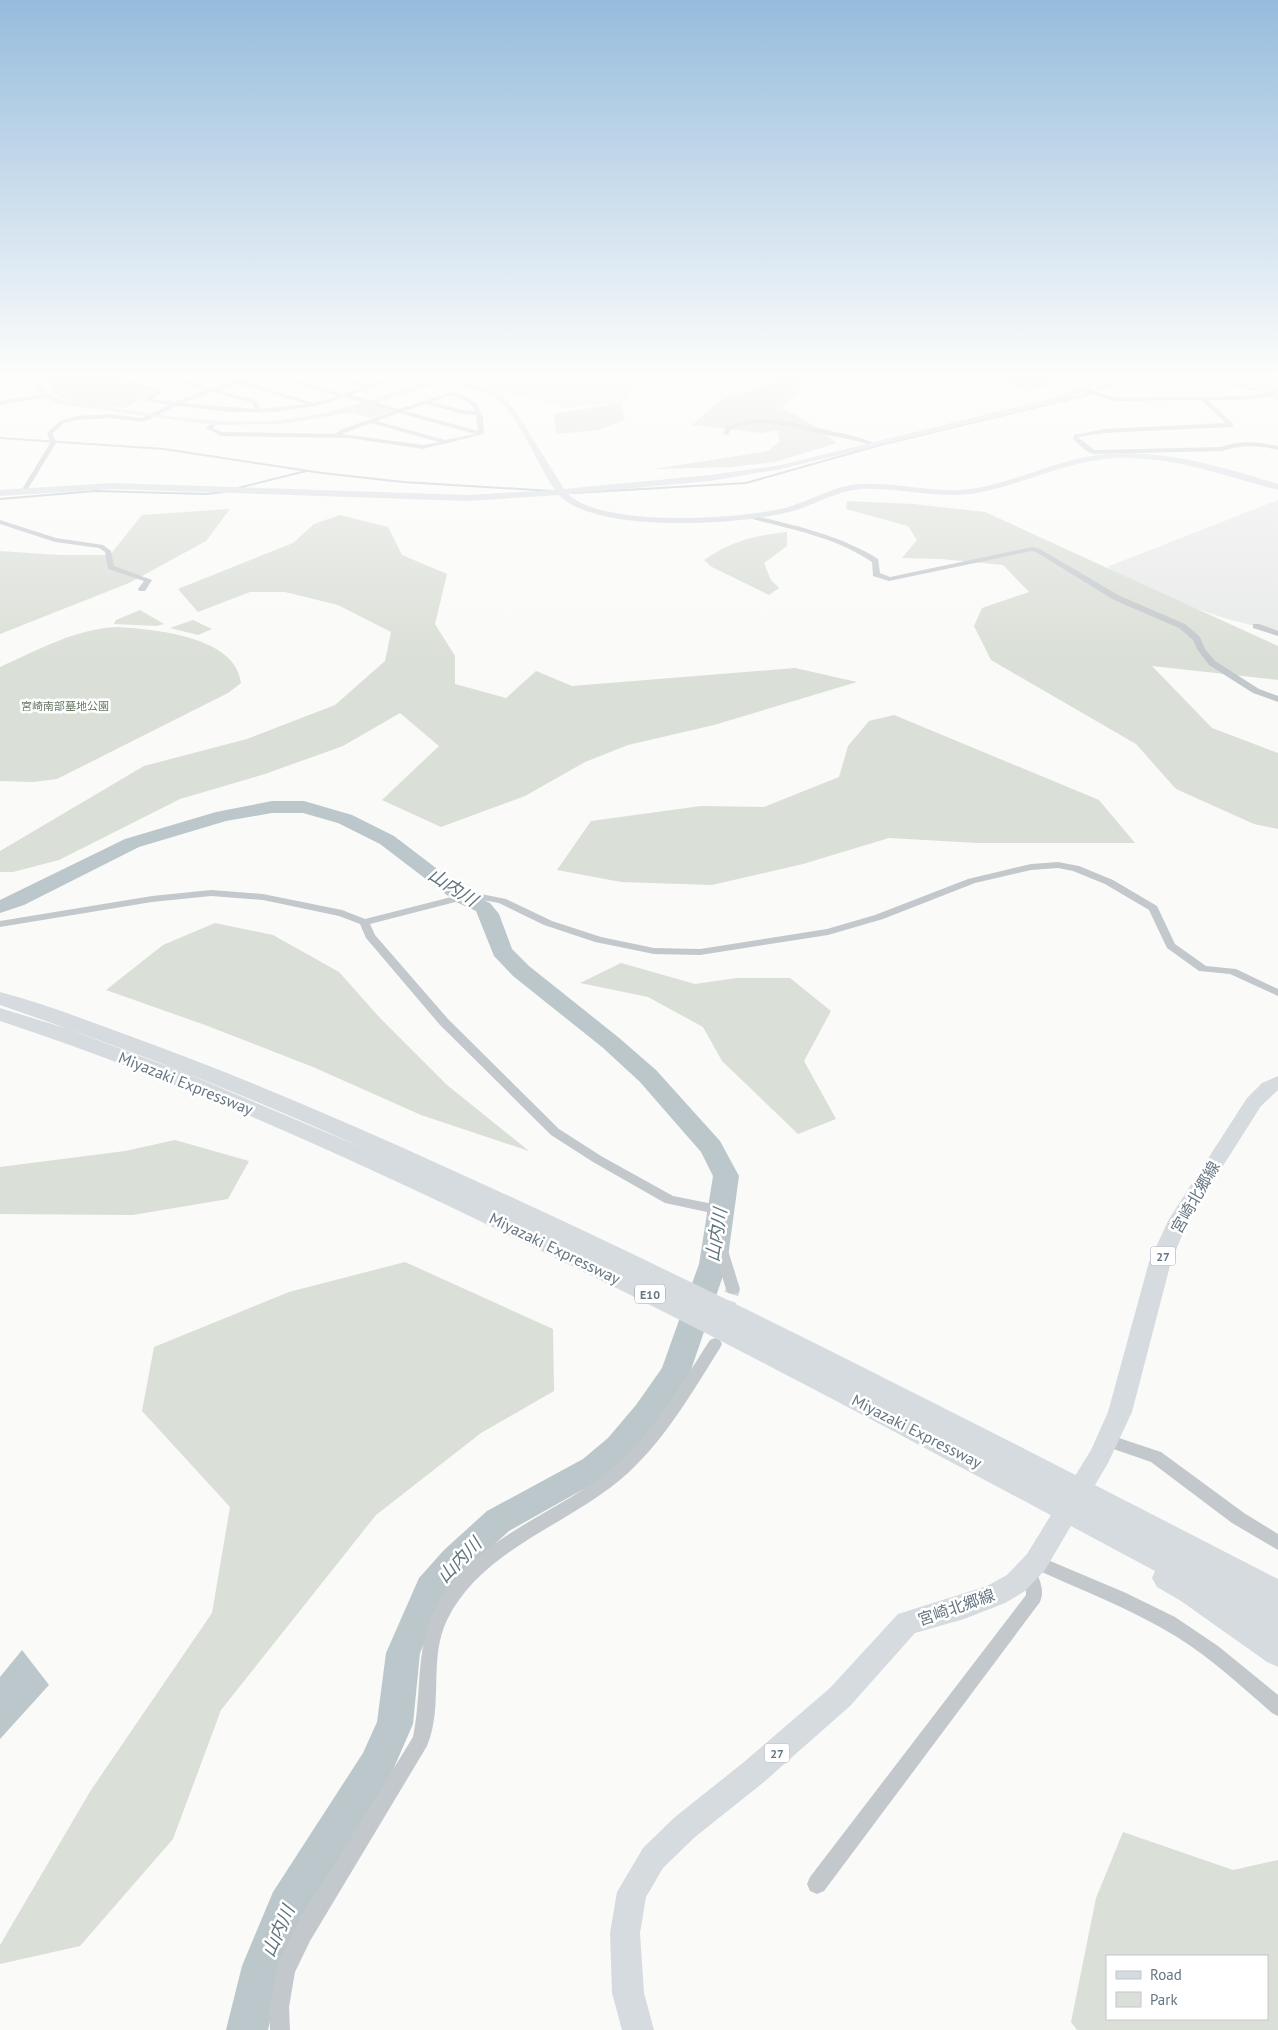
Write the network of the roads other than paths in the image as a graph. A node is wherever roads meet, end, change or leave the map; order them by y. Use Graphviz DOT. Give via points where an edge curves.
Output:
graph roads {
  1 [pos="37,469"];
  2 [pos="546,469"];
  3 [pos="764,469"];
  4 [pos="1048,469"];
  5 [pos="1223,469"];
  6 [pos="1278,487"];
  7 [pos="24,491"];
  8 [pos="558,492"];
  9 [pos="0,493"];
  10 [pos="747,516"];
  11 [pos="0,522"];
  12 [pos="142,589"];
  13 [pos="1256,626"];
  14 [pos="1278,634"];
  15 [pos="1278,699"];
  16 [pos="364,922"];
  17 [pos="0,924"];
  18 [pos="1278,993"];
  19 [pos="0,998"];
  20 [pos="0,1014"];
  21 [pos="1278,1082"];
  22 [pos="733,1290"];
  23 [pos="716,1344"];
  24 [pos="920,1432"];
  25 [pos="1104,1448"];
  26 [pos="1278,1543"];
  27 [pos="1036,1562"];
  28 [pos="1278,1594"];
  29 [pos="1278,1621"];
  30 [pos="1278,1652"];
  31 [pos="1278,1707"];
  32 [pos="817,1884"];
  33 [pos="280,2030"];
  34 [pos="638,2030"];
  1 -- 7 [label="street"];
  2 -- 8 [label="street"];
  3 -- 8 [label="street"];
  4 -- 10 [label="street" via="983,490 950,492 862,487 834,492 787,510"];
  5 -- 6 [label="street"];
  7 -- 8 [label="street" via="112,486 468,498"];
  7 -- 9 [label="street"];
  8 -- 10 [label="street" via="580,508 622,516 666,519"];
  10 -- 15 [label="street" via="844,543 875,561 876,574 889,579 1032,548 1038,550 1117,598 1182,626 1197,639 1212,663 1256,691"];
  11 -- 12 [label="street" via="55,540 101,546 108,550 111,567 148,580"];
  13 -- 14 [label="street"];
  16 -- 17 [label="street" via="342,913 263,898 211,894 152,899"];
  16 -- 18 [label="street" via="471,895 502,901 554,926 599,940 654,951 725,950 828,932 879,917 972,882 1031,867 1058,865 1095,876 1152,908 1171,946 1204,969 1232,971"];
  16 -- 22 [label="street" via="370,936 444,1022 555,1132 670,1200 713,1208 715,1231"];
  19 -- 28 [label="highway, Miyazaki Expressway / E10" via="99,1031 262,1095 449,1176 651,1272"];
  20 -- 24 [label="highway, Miyazaki Expressway / E10" via="152,1068 373,1161 541,1240"];
  21 -- 25 [label="main road, 宮崎北郷線 / 27" via="1254,1102 1179,1219 1160,1262 1120,1412"];
  23 -- 33 [label="street" via="667,1418 623,1469 591,1493 494,1553 463,1583 442,1613 432,1636 426,1721 421,1740 303,1934 285,1971 279,2008"];
  24 -- 29 [label="highway, Miyazaki Expressway / E10"];
  24 -- 30 [label="highway" via="967,1468 1190,1591"];
  25 -- 26 [label="street" via="1156,1458"];
  25 -- 27 [label="main road, 宮崎北郷線 / 27"];
  27 -- 31 [label="street" via="1170,1623 1209,1650"];
  27 -- 32 [label="street" via="1034,1597"];
  27 -- 34 [label="main road, 宮崎北郷線 / 27" via="1016,1583 996,1595 908,1623 840,1697 653,1858 632,1892 625,1933 628,1993"];
}
